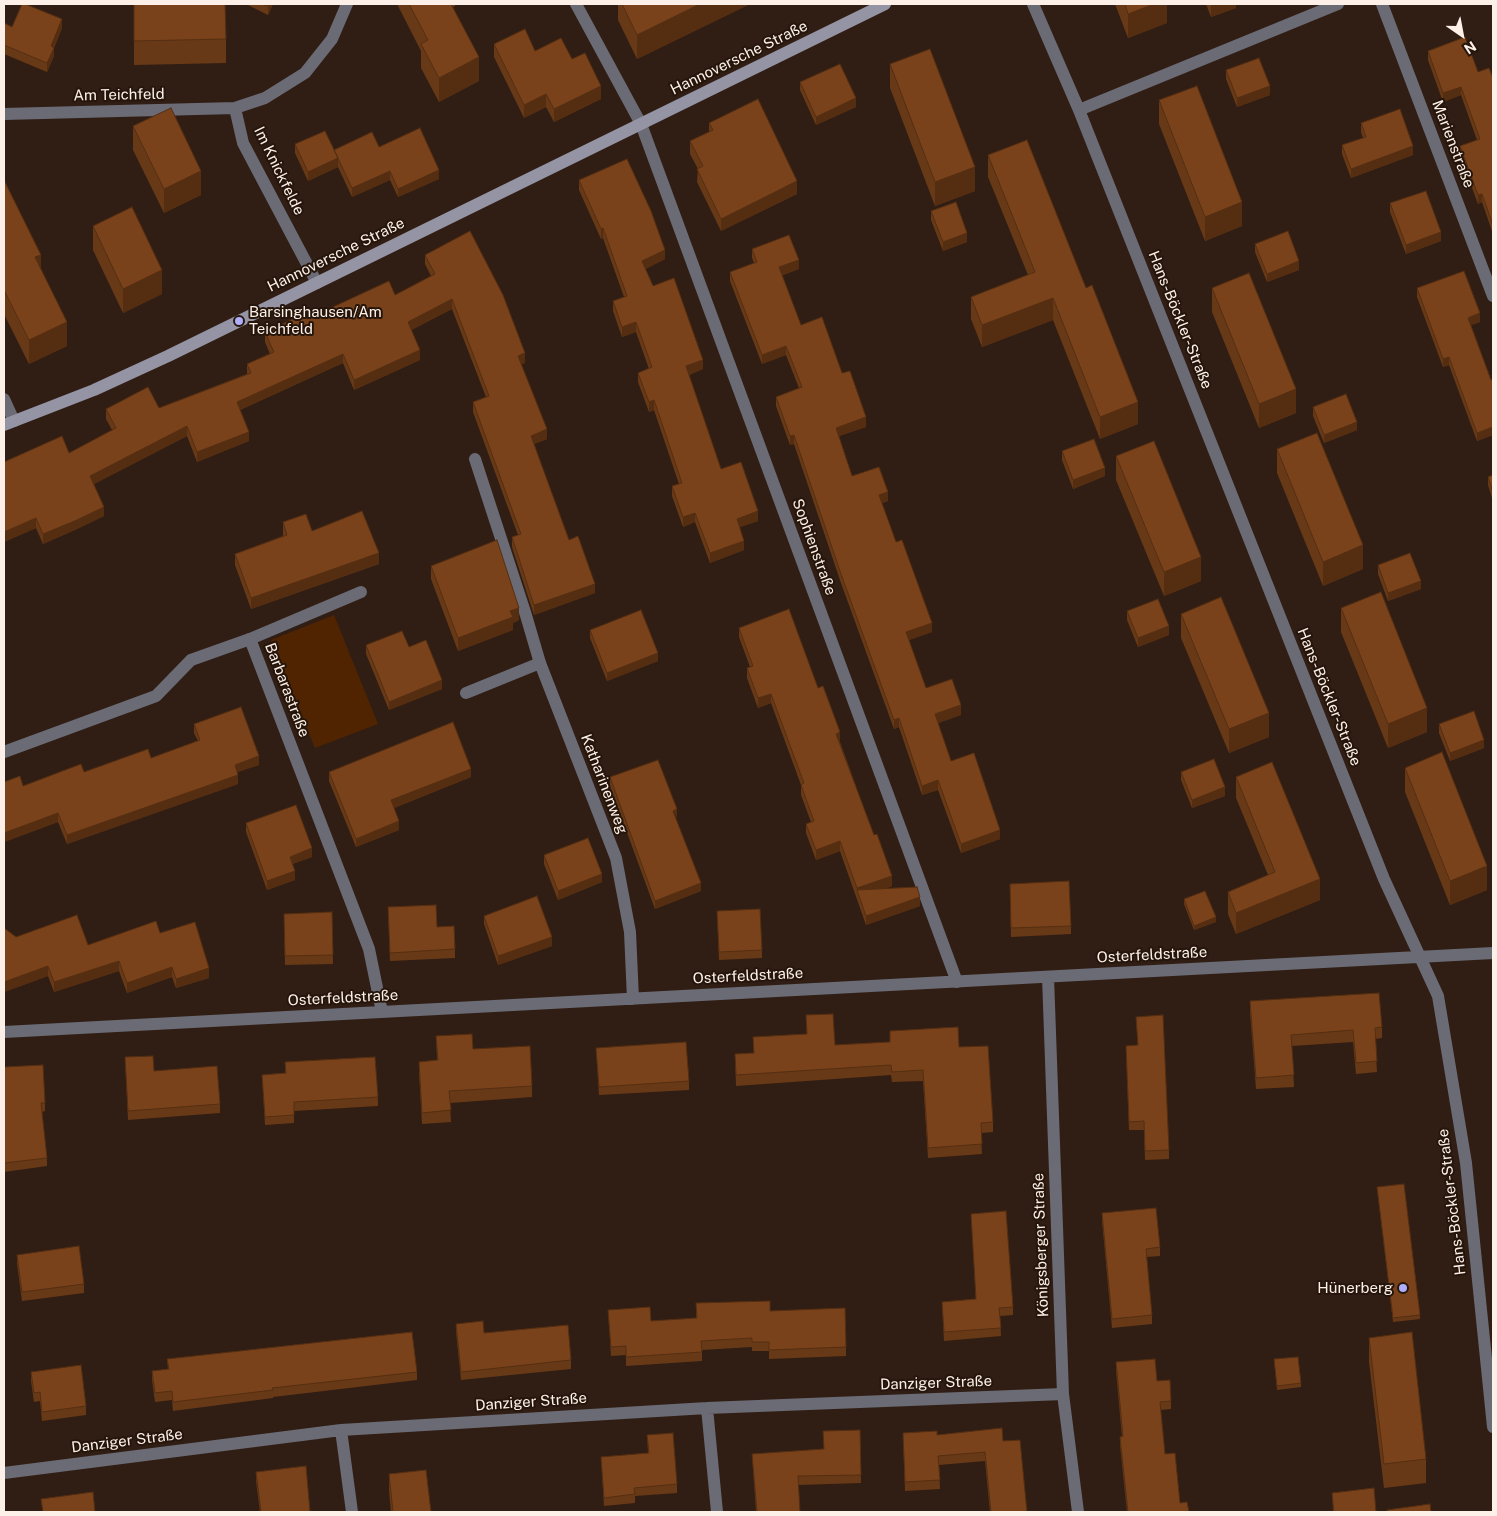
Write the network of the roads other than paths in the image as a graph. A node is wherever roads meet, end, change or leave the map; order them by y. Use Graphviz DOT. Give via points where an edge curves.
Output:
graph roads {
  1 [pos="347,4"];
  2 [pos="576,4"];
  3 [pos="1033,4"];
  4 [pos="1338,4"];
  5 [pos="1382,4"];
  6 [pos="880,5"];
  7 [pos="235,108"];
  8 [pos="1079,110"];
  9 [pos="4,114"];
  10 [pos="641,124"];
  11 [pos="317,282"];
  12 [pos="1493,296"];
  13 [pos="4,399"];
  14 [pos="9,423"];
  15 [pos="475,458"];
  16 [pos="361,592"];
  17 [pos="250,639"];
  18 [pos="540,663"];
  19 [pos="466,693"];
  20 [pos="4,752"];
  21 [pos="1493,953"];
  22 [pos="1421,956"];
  23 [pos="1048,977"];
  24 [pos="957,982"];
  25 [pos="633,999"];
  26 [pos="382,1012"];
  27 [pos="4,1032"];
  28 [pos="1491,1371"];
  29 [pos="1063,1394"];
  30 [pos="707,1408"];
  31 [pos="1493,1427"];
  32 [pos="341,1430"];
  33 [pos="4,1473"];
  34 [pos="352,1512"];
  35 [pos="717,1512"];
  36 [pos="1078,1512"];
  1 -- 7 [label="street" via="332,39 305,73 265,98"];
  2 -- 10 [label="street"];
  3 -- 8 [label="street, Hans-Böckler-Straße"];
  4 -- 8 [label="street"];
  5 -- 12 [label="street, Marienstraße"];
  6 -- 10 [label="street, Hannoversche Straße"];
  7 -- 9 [label="street, Am Teichfeld"];
  7 -- 11 [label="street, Im Knickfelde" via="243,143"];
  8 -- 22 [label="street, Hans-Böckler-Straße" via="1381,870"];
  10 -- 11 [label="street, Hannoversche Straße"];
  10 -- 24 [label="street, Sophienstraße"];
  11 -- 14 [label="street, Hannoversche Straße" via="94,390"];
  13 -- 14 [label="street, Hannoversche Straße"];
  15 -- 18 [label="street, Katharinenweg"];
  16 -- 17 [label="street"];
  17 -- 20 [label="street, Barbarastraße" via="191,660 156,696"];
  17 -- 26 [label="street, Barbarastraße" via="369,949"];
  18 -- 19 [label="street"];
  18 -- 25 [label="street, Katharinenweg" via="616,858 630,932"];
  21 -- 22 [label="street, Osterfeldstraße"];
  22 -- 23 [label="street, Osterfeldstraße"];
  22 -- 28 [label="street, Hans-Böckler-Straße" via="1438,996 1466,1162"];
  23 -- 24 [label="street, Osterfeldstraße"];
  23 -- 29 [label="street, Königsberger Straße"];
  24 -- 25 [label="street, Osterfeldstraße"];
  25 -- 26 [label="street, Osterfeldstraße"];
  26 -- 27 [label="street, Osterfeldstraße"];
  28 -- 31 [label="street, Hans-Böckler-Straße"];
  29 -- 30 [label="street, Danziger Straße"];
  29 -- 36 [label="street, Königsberger Straße"];
  30 -- 32 [label="street, Danziger Straße"];
  30 -- 35 [label="street"];
  32 -- 33 [label="street, Danziger Straße"];
  32 -- 34 [label="street"];
}
